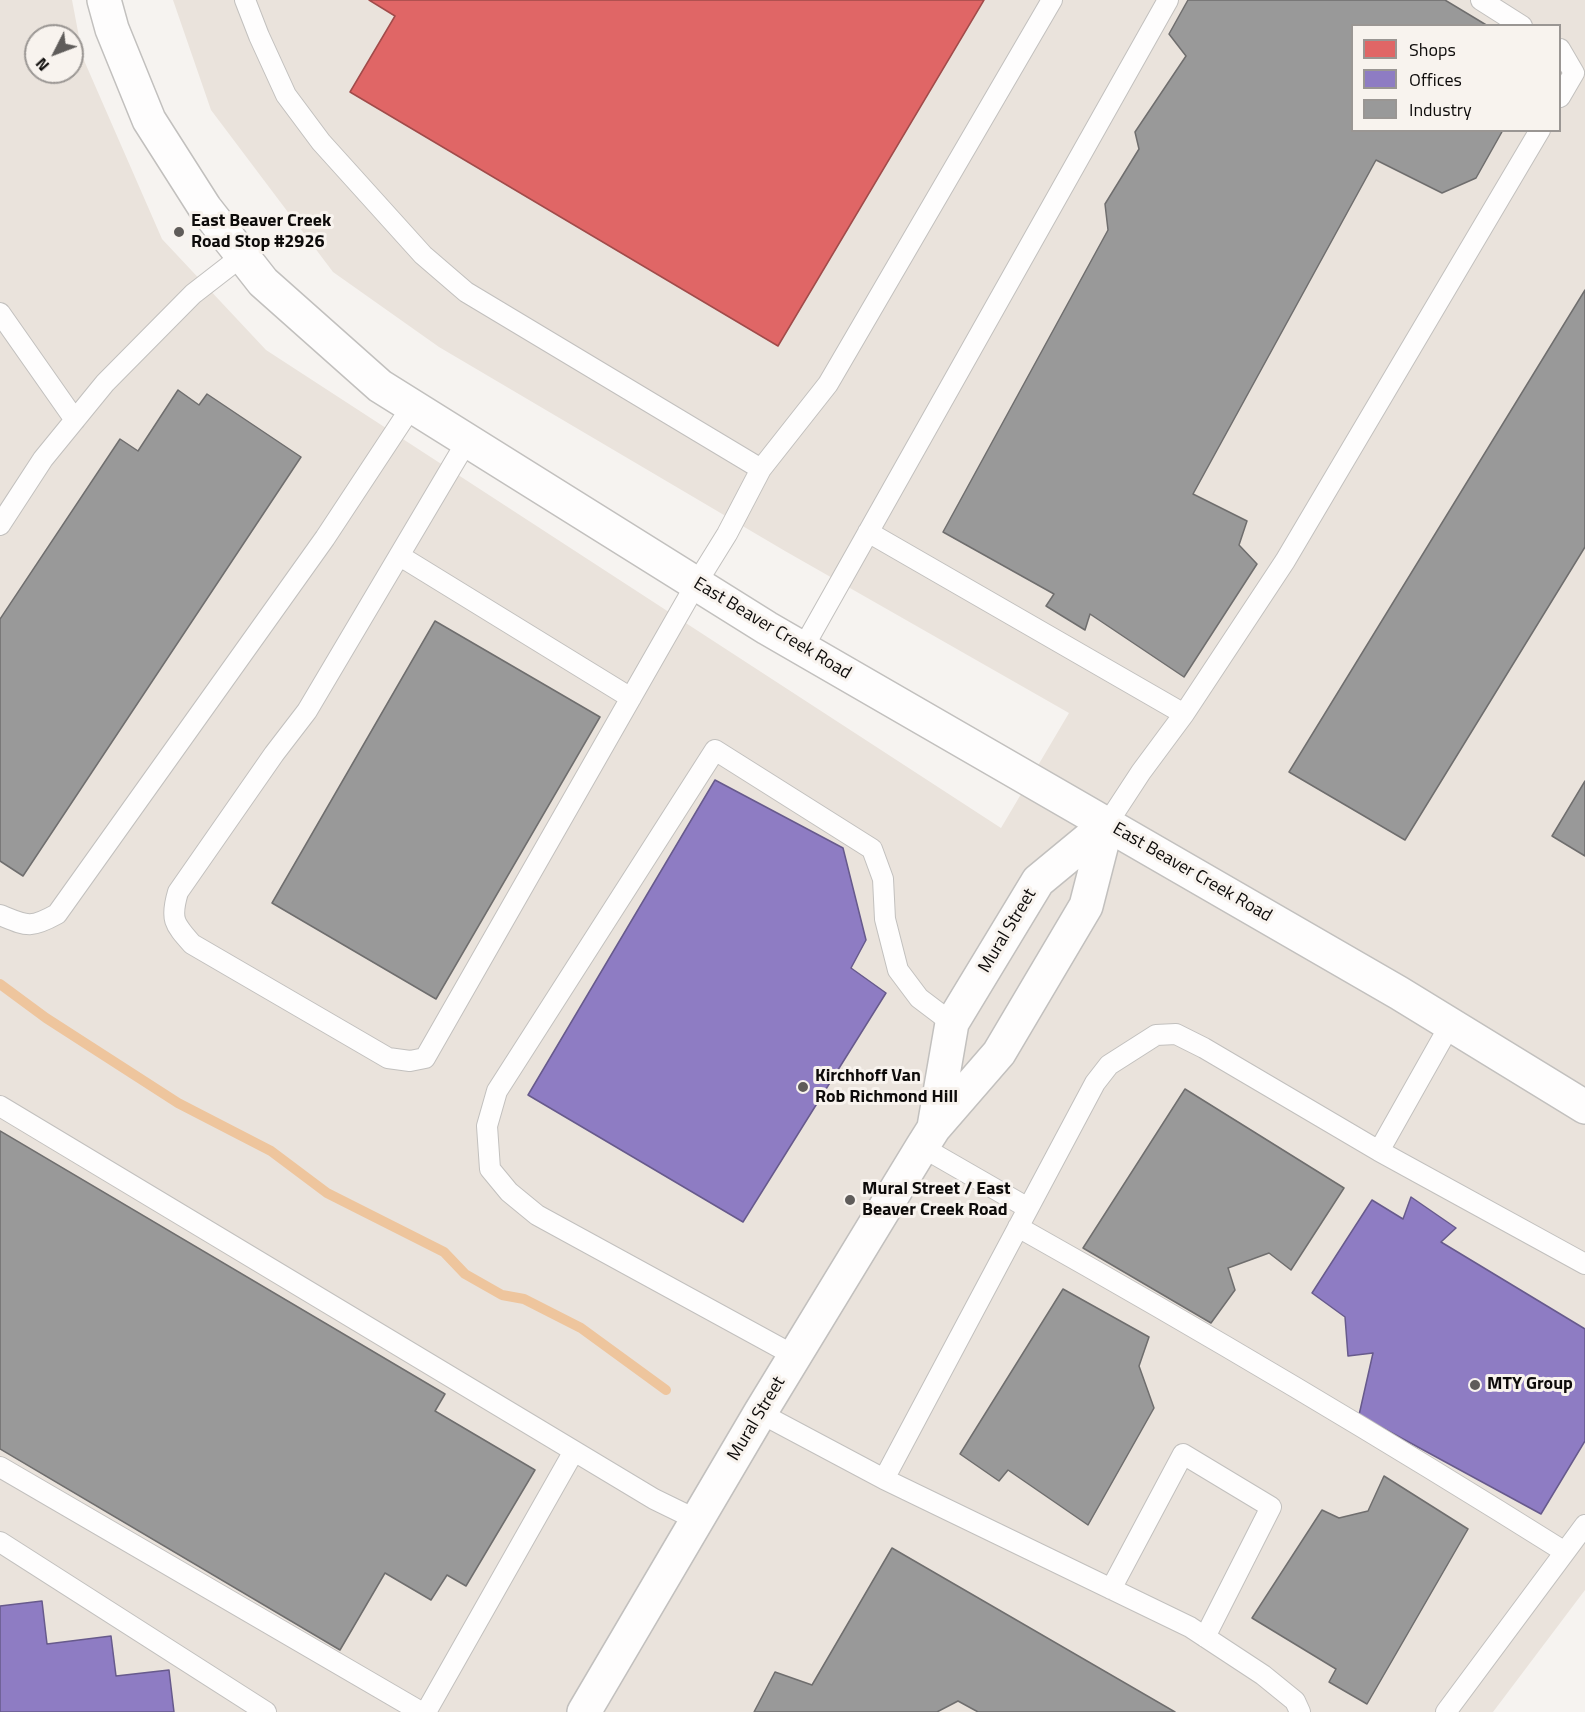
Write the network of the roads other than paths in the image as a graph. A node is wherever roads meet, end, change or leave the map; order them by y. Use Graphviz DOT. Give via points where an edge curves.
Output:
graph roads {
  1 [pos="104,0"];
  2 [pos="245,0"];
  3 [pos="1052,0"];
  4 [pos="1168,0"];
  5 [pos="1481,0"];
  6 [pos="1519,24"];
  7 [pos="1561,51"];
  8 [pos="1561,95"];
  9 [pos="1539,132"];
  10 [pos="242,256"];
  11 [pos="0,313"];
  12 [pos="412,406"];
  13 [pos="75,420"];
  14 [pos="467,441"];
  15 [pos="761,469"];
  16 [pos="0,525"];
  17 [pos="868,532"];
  18 [pos="400,556"];
  19 [pos="696,584"];
  20 [pos="803,648"];
  21 [pos="631,698"];
  22 [pos="1184,714"];
  23 [pos="1107,824"];
  24 [pos="0,915"];
  25 [pos="952,1023"];
  26 [pos="1450,1025"];
  27 [pos="0,1106"];
  28 [pos="1585,1107"];
  29 [pos="928,1138"];
  30 [pos="1379,1151"];
  31 [pos="1028,1208"];
  32 [pos="1018,1227"];
  33 [pos="1585,1263"];
  34 [pos="795,1356"];
  35 [pos="760,1413"];
  36 [pos="574,1451"];
  37 [pos="0,1467"];
  38 [pos="884,1479"];
  39 [pos="697,1520"];
  40 [pos="1585,1525"];
  41 [pos="0,1542"];
  42 [pos="1565,1552"];
  43 [pos="1111,1589"];
  44 [pos="1205,1637"];
  45 [pos="266,1712"];
  46 [pos="421,1712"];
  47 [pos="426,1712"];
  48 [pos="584,1712"];
  49 [pos="1300,1712"];
  50 [pos="1446,1712"];
  1 -- 10 [label="street, East Beaver Creek Road" via="149,120 205,208"];
  2 -- 15 [label="lane" via="286,95 321,142 423,255 466,292"];
  3 -- 15 [label="lane" via="828,384"];
  4 -- 17 [label="lane"];
  5 -- 6 [label="lane"];
  7 -- 8 [label="lane" via="1574,73"];
  9 -- 22 [label="lane" via="1285,561"];
  10 -- 12 [label="street, East Beaver Creek Road" via="263,282 328,342 380,386"];
  10 -- 13 [label="lane" via="193,294 105,383"];
  11 -- 13 [label="lane"];
  12 -- 14 [label="street, East Beaver Creek Road"];
  12 -- 24 [label="lane" via="325,538 57,914 40,924 24,925"];
  13 -- 16 [label="lane" via="43,459"];
  14 -- 18 [label="lane"];
  14 -- 19 [label="street, East Beaver Creek Road"];
  15 -- 19 [label="lane"];
  17 -- 20 [label="lane"];
  17 -- 22 [label="lane"];
  18 -- 21 [label="lane"];
  18 -- 21 [label="lane" via="307,711 178,892 175,925 192,944 388,1058 425,1058"];
  19 -- 20 [label="street, East Beaver Creek Road"];
  19 -- 21 [label="lane"];
  20 -- 23 [label="street, East Beaver Creek Road"];
  22 -- 23 [label="lane"];
  23 -- 25 [label="street, Mural Street" via="1038,880"];
  23 -- 26 [label="street, East Beaver Creek Road"];
  23 -- 29 [label="street, Mural Street" via="1086,906 999,1053"];
  25 -- 29 [label="street, Mural Street"];
  25 -- 34 [label="lane" via="918,998 898,970 885,919 883,879 872,849 715,750 497,1091 487,1126 490,1169 509,1192 537,1215"];
  26 -- 28 [label="street, East Beaver Creek Road"];
  26 -- 30 [label="lane"];
  27 -- 36 [label="lane"];
  29 -- 31 [label="lane"];
  29 -- 34 [label="street, Mural Street"];
  30 -- 31 [label="lane" via="1204,1048 1176,1034 1156,1035 1101,1073"];
  30 -- 33 [label="lane"];
  31 -- 32 [label="lane"];
  32 -- 38 [label="lane"];
  32 -- 42 [label="lane" via="1177,1316"];
  34 -- 35 [label="street, Mural Street"];
  35 -- 38 [label="lane"];
  35 -- 39 [label="street, Mural Street"];
  36 -- 39 [label="lane"];
  36 -- 47 [label="lane"];
  37 -- 46 [label="lane"];
  38 -- 43 [label="lane"];
  39 -- 48 [label="street, Mural Street"];
  40 -- 42 [label="lane"];
  41 -- 45 [label="lane"];
  42 -- 50 [label="lane"];
  43 -- 44 [label="lane"];
  43 -- 44 [label="lane" via="1183,1454 1271,1507"];
  44 -- 49 [label="lane" via="1263,1675 1295,1701"];
}
